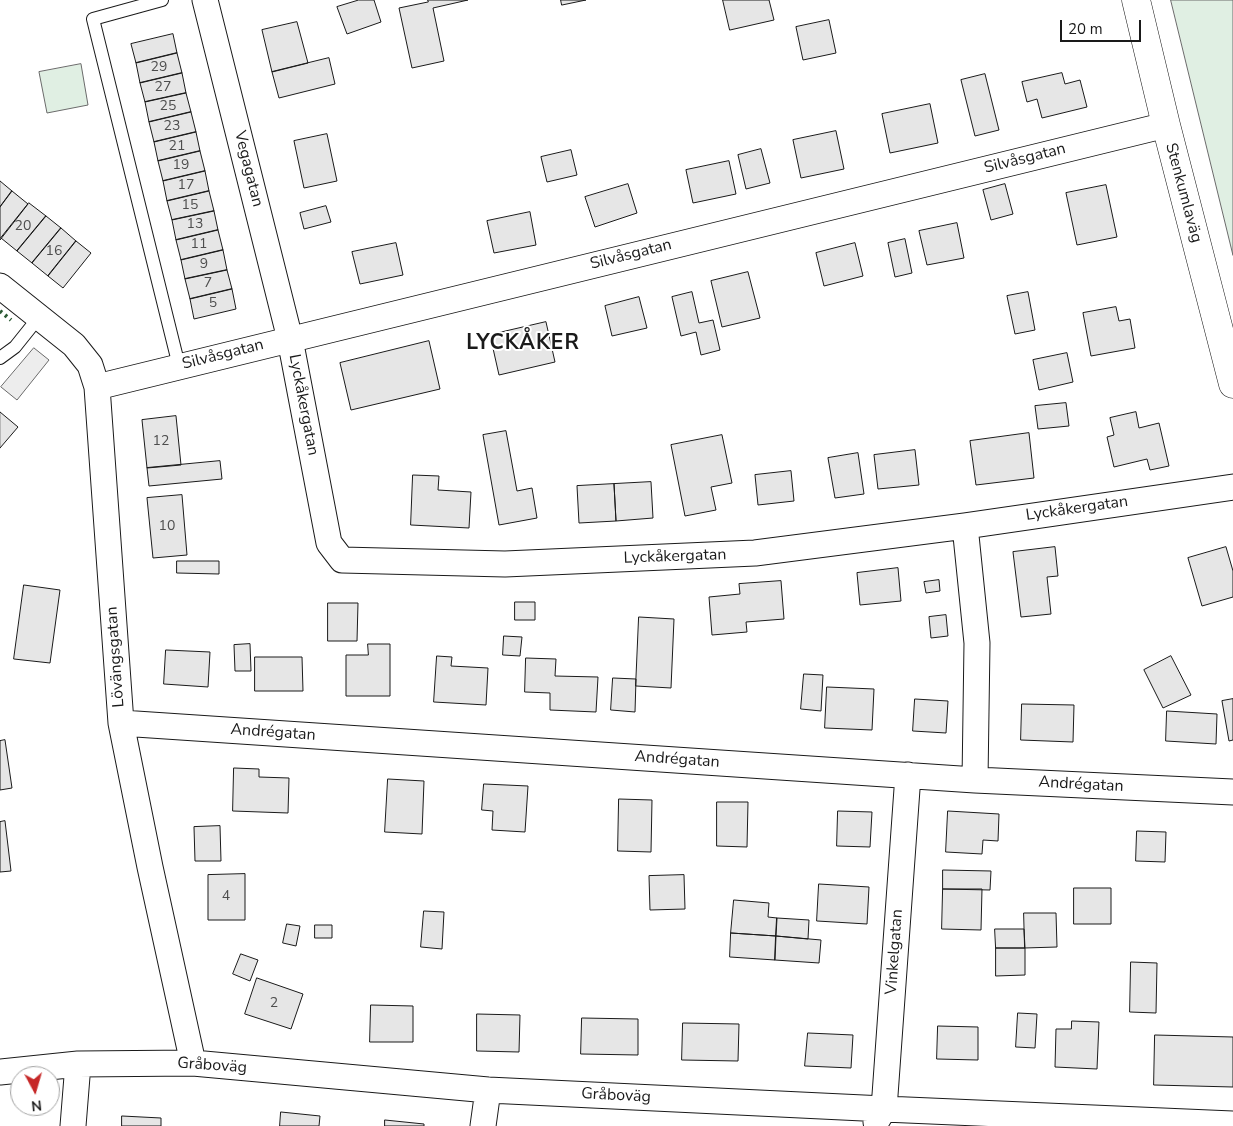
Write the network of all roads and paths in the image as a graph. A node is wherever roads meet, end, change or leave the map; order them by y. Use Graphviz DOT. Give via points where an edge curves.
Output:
graph roads {
  1 [pos="162,0"];
  2 [pos="205,0"];
  3 [pos="1136,0"];
  4 [pos="1166,125"];
  5 [pos="0,286"];
  6 [pos="39,317"];
  7 [pos="290,339"];
  8 [pos="0,358"];
  9 [pos="179,366"];
  10 [pos="1233,384"];
  11 [pos="98,387"];
  12 [pos="1233,487"];
  13 [pos="965,526"];
  14 [pos="121,723"];
  15 [pos="908,775"];
  16 [pos="975,780"];
  17 [pos="1233,792"];
  18 [pos="193,1063"];
  19 [pos="78,1064"];
  20 [pos="0,1072"];
  21 [pos="488,1090"];
  22 [pos="879,1118"];
  23 [pos="1233,1124"];
  24 [pos="73,1126"];
  25 [pos="483,1126"];
  1 -- 9 [label="lane" via="93,19"];
  2 -- 7 [label="street, Vegagatan"];
  3 -- 4 [label="street, Stenkumlaväg"];
  4 -- 7 [label="street, Silvåsgatan"];
  4 -- 10 [label="street, Stenkumlaväg"];
  5 -- 6 [label="street, Lövängsgatan"];
  6 -- 8 [label="lane" via="15,347"];
  6 -- 11 [label="street, Lövängsgatan" via="74,345 90,365"];
  7 -- 9 [label="street, Silvåsgatan"];
  7 -- 13 [label="street, Lyckåkergatan" via="328,543 342,560 505,564 755,553"];
  9 -- 11 [label="street, Silvåsgatan"];
  11 -- 14 [label="street, Lövängsgatan"];
  12 -- 13 [label="street, Lyckåkergatan"];
  13 -- 16 [label="street" via="977,643"];
  14 -- 15 [label="street, Andrégatan"];
  14 -- 18 [label="street, Lövängsgatan"];
  15 -- 16 [label="street, Andrégatan"];
  15 -- 22 [label="street, Vinkelgatan"];
  16 -- 17 [label="street, Andrégatan"];
  18 -- 19 [label="street, Gråboväg"];
  18 -- 21 [label="street, Gråboväg"];
  19 -- 20 [label="street, Gråboväg"];
  19 -- 24 [label="street"];
  21 -- 22 [label="street, Gråboväg"];
  21 -- 25 [label="street"];
  22 -- 23 [label="street, Gråboväg"];
}
